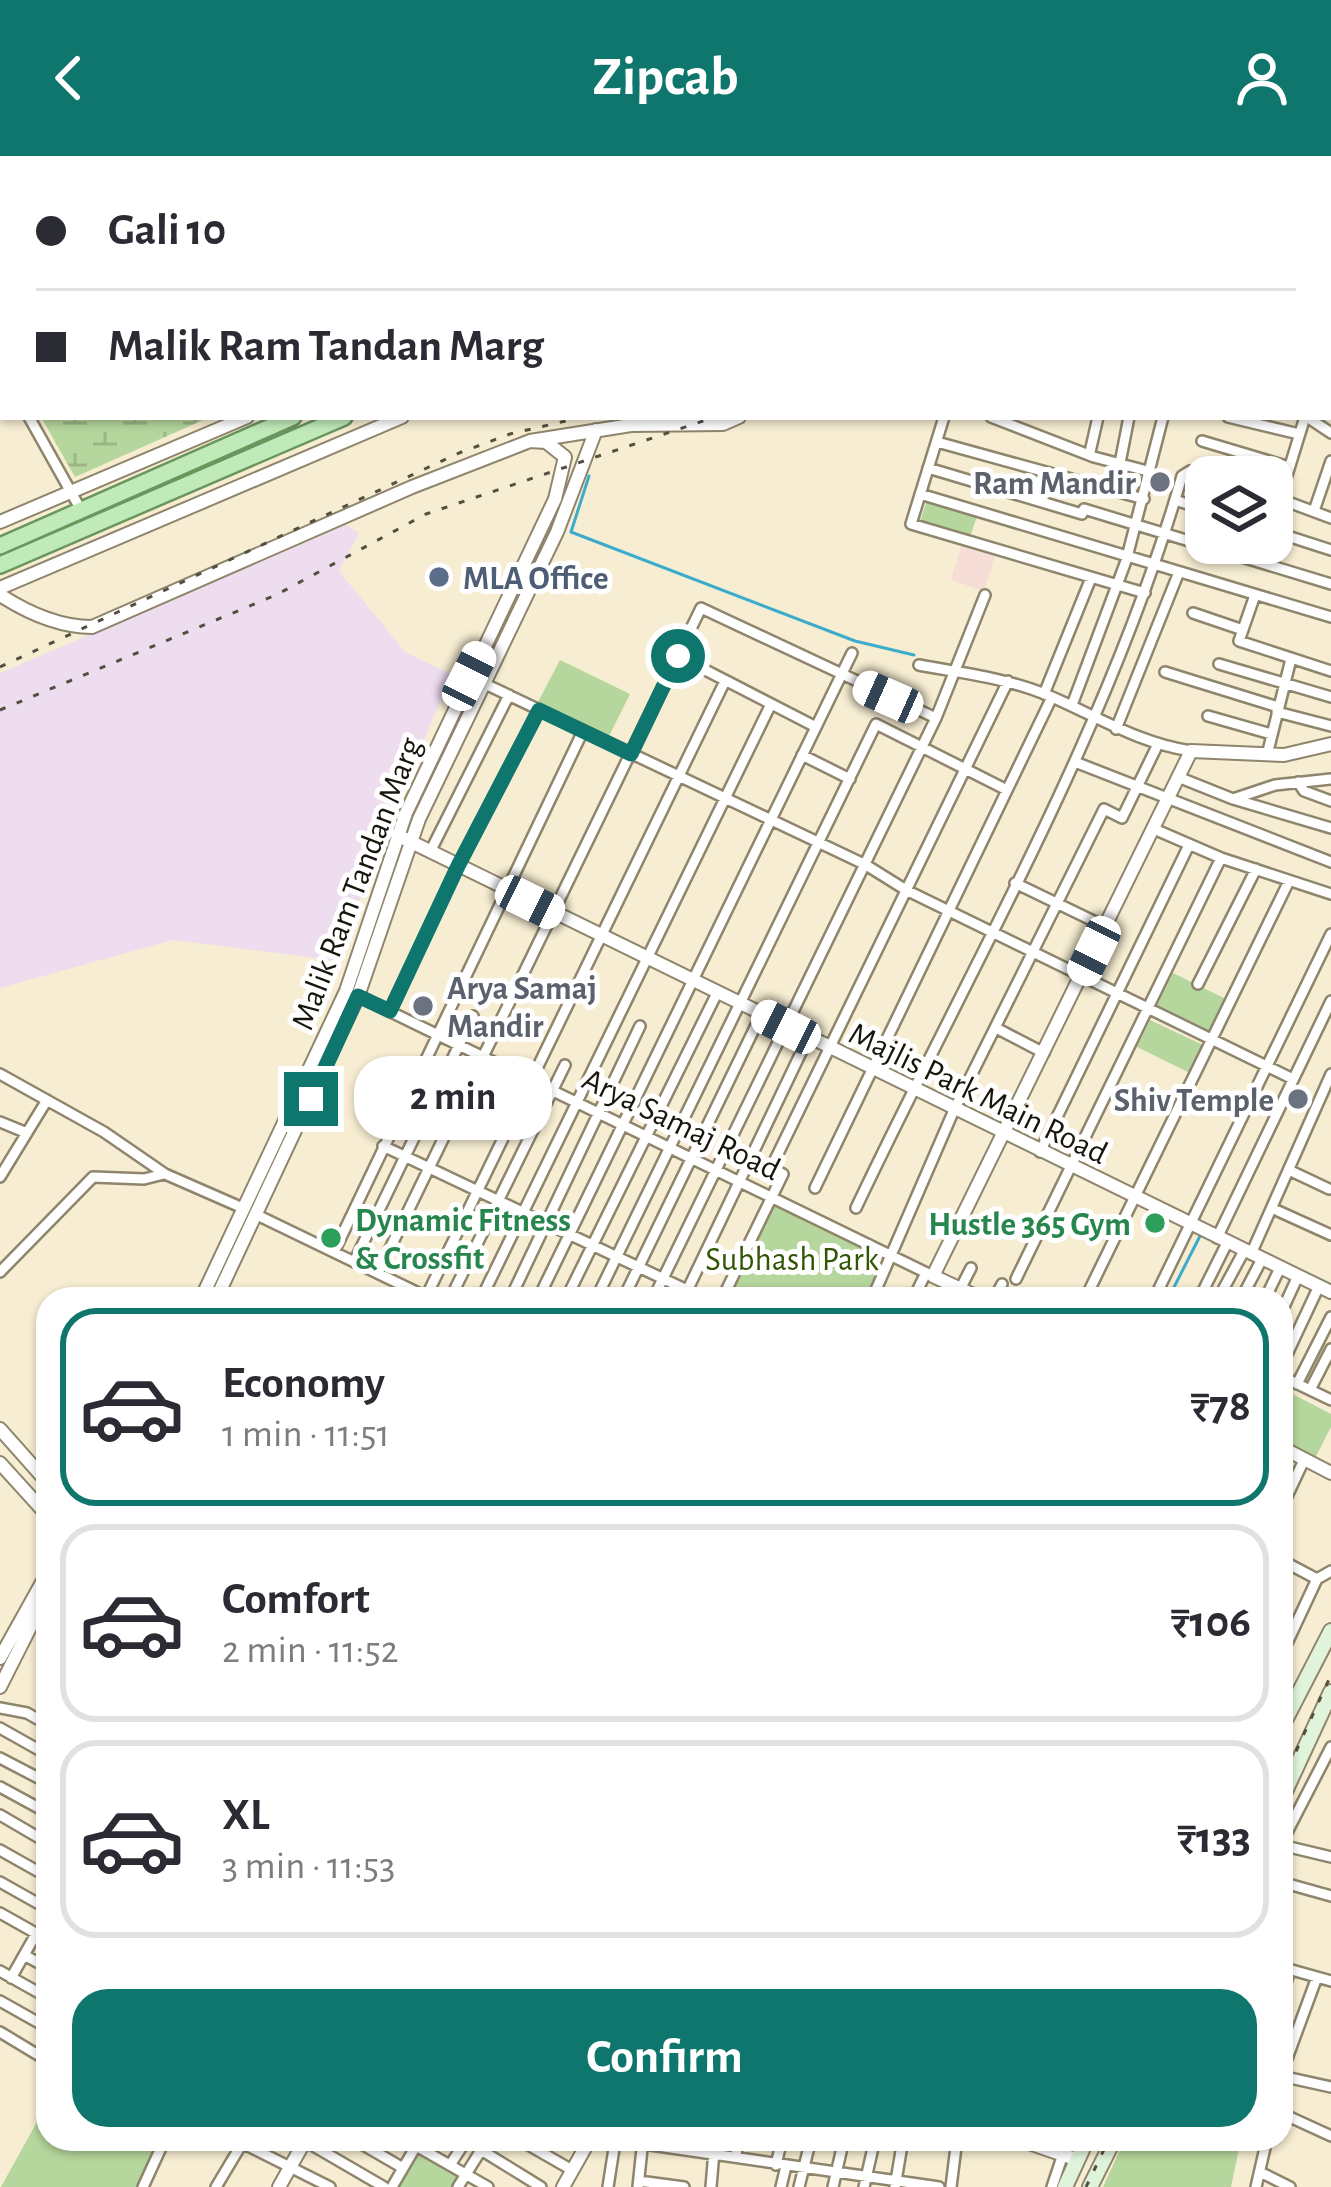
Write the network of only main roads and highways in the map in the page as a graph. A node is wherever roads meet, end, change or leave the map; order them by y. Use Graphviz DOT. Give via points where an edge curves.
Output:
graph roads {
  1 [pos="286,420"];
  2 [pos="337,420"];
  3 [pos="0,546"];
  4 [pos="0,565"];
  5 [pos="1331,1631"];
  6 [pos="1331,1691"];
  7 [pos="1293,1700"];
  8 [pos="1293,1774"];
  9 [pos="1082,2151"];
  10 [pos="1108,2151"];
  11 [pos="1065,2187"];
  12 [pos="1090,2187"];
  1 -- 3 [label="main road"];
  2 -- 4 [label="main road"];
  5 -- 7 [label="main road"];
  6 -- 8 [label="main road"];
  9 -- 11 [label="main road"];
  10 -- 12 [label="main road"];
}
